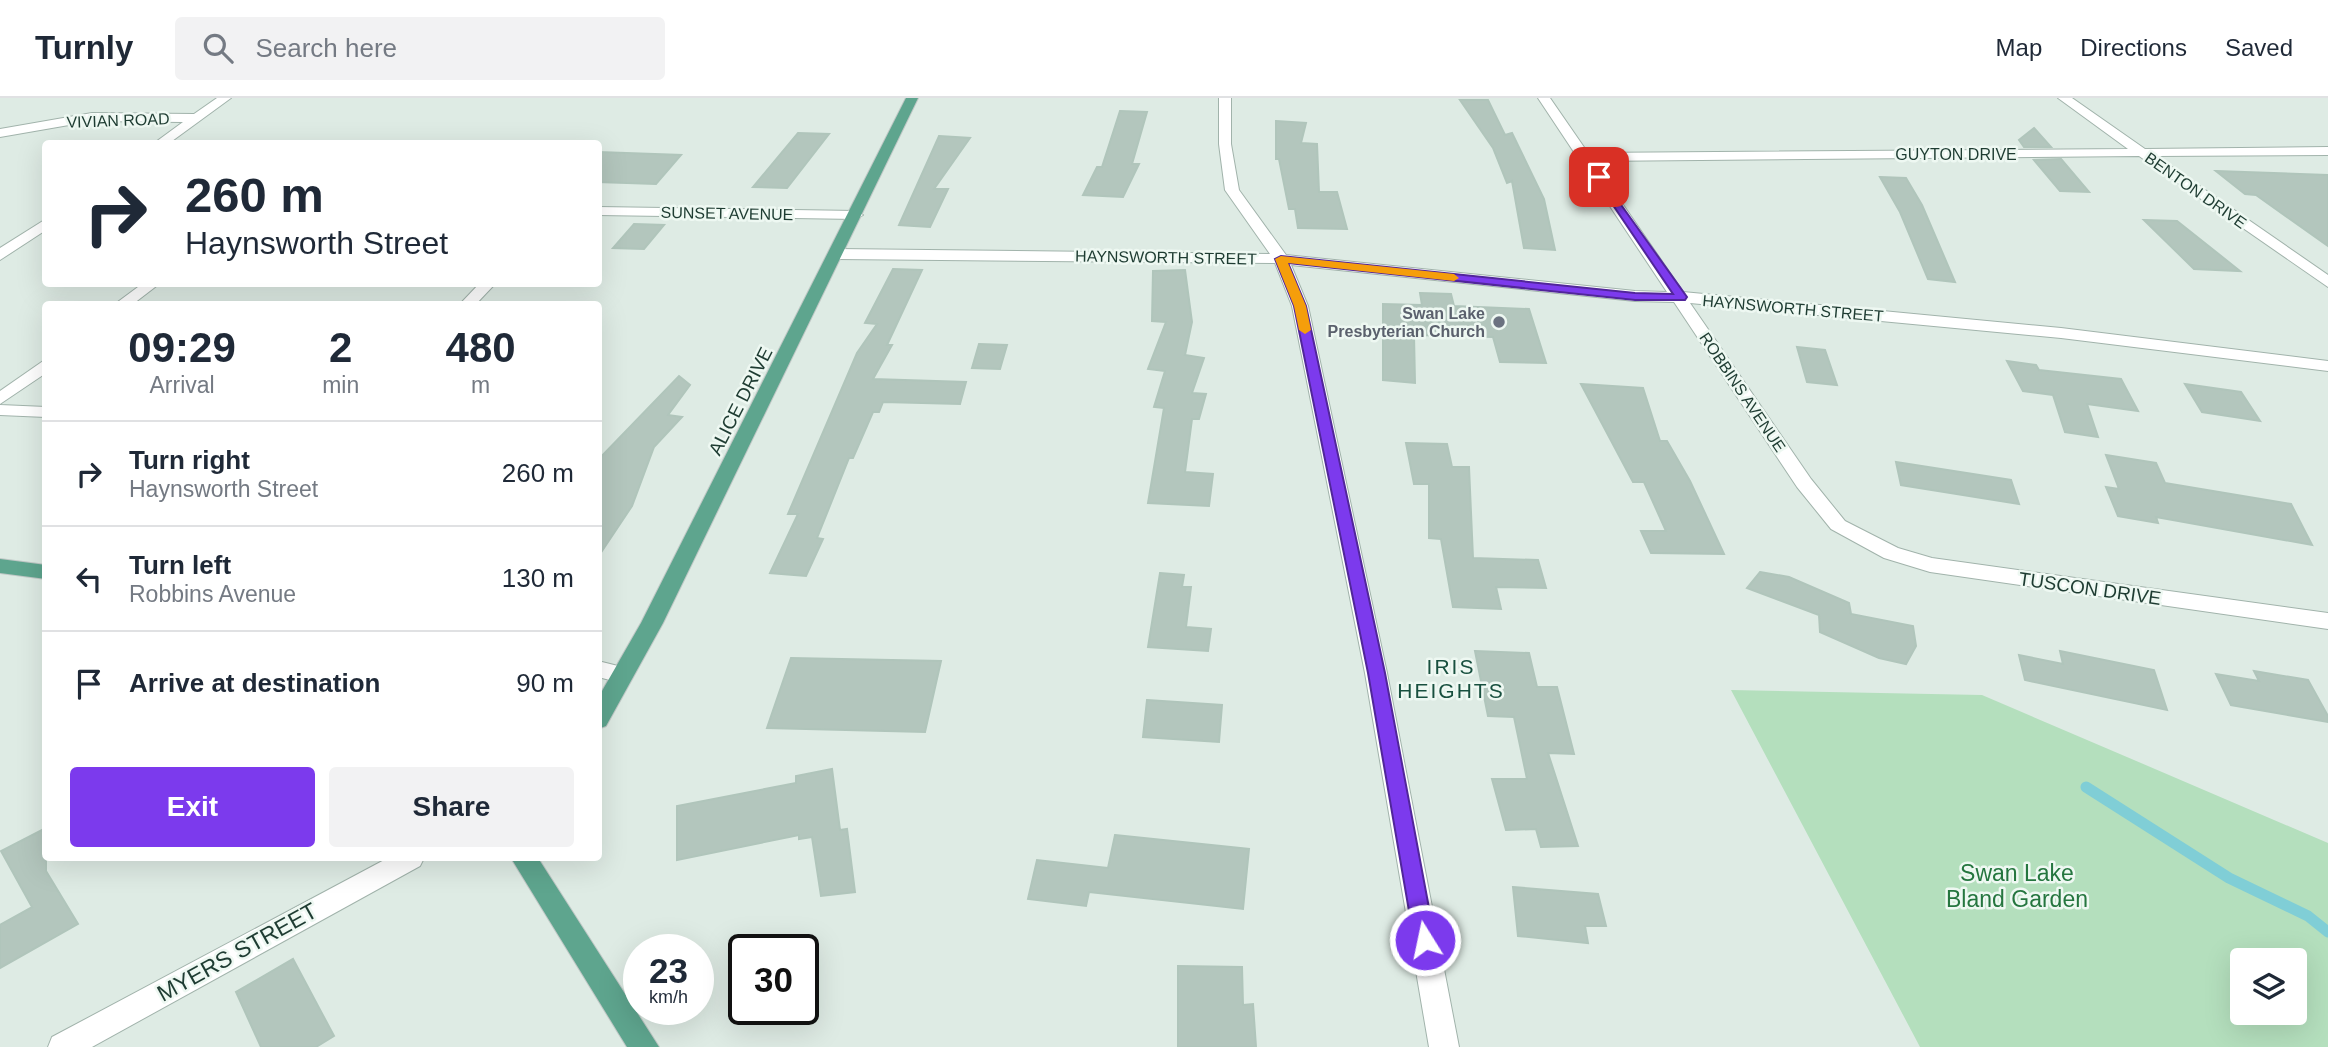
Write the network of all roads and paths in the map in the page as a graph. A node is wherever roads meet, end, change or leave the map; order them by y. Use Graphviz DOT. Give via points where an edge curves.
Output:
graph roads {
  1 [pos="225,98"];
  2 [pos="912,98"];
  3 [pos="1225,98"];
  4 [pos="1544,98"];
  5 [pos="2064,98"];
  6 [pos="195,118"];
  7 [pos="0,134"];
  8 [pos="165,140"];
  9 [pos="2328,151"];
  10 [pos="2142,152"];
  11 [pos="1585,157"];
  12 [pos="602,211"];
  13 [pos="856,215"];
  14 [pos="42,226"];
  15 [pos="837,254"];
  16 [pos="0,255"];
  17 [pos="1281,259"];
  18 [pos="2328,282"];
  19 [pos="147,287"];
  20 [pos="484,287"];
  21 [pos="1681,297"];
  22 [pos="127,301"];
  23 [pos="471,301"];
  24 [pos="2328,366"];
  25 [pos="42,367"];
  26 [pos="0,399"];
  27 [pos="0,410"];
  28 [pos="42,412"];
  29 [pos="1858,537"];
  30 [pos="0,566"];
  31 [pos="42,571"];
  32 [pos="2328,621"];
  33 [pos="602,670"];
  34 [pos="622,675"];
  35 [pos="602,712"];
  36 [pos="405,861"];
  37 [pos="526,861"];
  38 [pos="63,1047"];
  39 [pos="644,1047"];
  40 [pos="1444,1047"];
  1 -- 6 [label="street"];
  2 -- 13 [label="main road, ALICE DRIVE"];
  3 -- 17 [label="street" via="1232,190"];
  4 -- 11 [label="street, ROBBINS AVENUE"];
  5 -- 10 [label="street, BENTON DRIVE"];
  6 -- 7 [label="street, VIVIAN ROAD" via="92,117"];
  6 -- 8 [label="street"];
  9 -- 10 [label="street, GUYTON DRIVE"];
  10 -- 11 [label="street, GUYTON DRIVE"];
  10 -- 18 [label="street, BENTON DRIVE"];
  11 -- 21 [label="street, ROBBINS AVENUE"];
  12 -- 13 [label="street, SUNSET AVENUE"];
  13 -- 15 [label="main road, ALICE DRIVE"];
  14 -- 16 [label="street"];
  15 -- 17 [label="street, HAYNSWORTH STREET"];
  15 -- 34 [label="main road, ALICE DRIVE"];
  17 -- 21 [label="street, HAYNSWORTH STREET"];
  17 -- 40 [label="street" via="1300,306 1376,673"];
  19 -- 22 [label="street"];
  20 -- 23 [label="street"];
  21 -- 24 [label="street, HAYNSWORTH STREET" via="2061,333"];
  21 -- 29 [label="street, ROBBINS AVENUE" via="1804,483 1838,525"];
  25 -- 26 [label="street"];
  27 -- 28 [label="street"];
  29 -- 32 [label="street, TUSCON DRIVE" via="1930,565"];
  30 -- 31 [label="main road"];
  33 -- 34 [label="street"];
  34 -- 35 [label="main road, ALICE DRIVE"];
  36 -- 38 [label="street, MYERS STREET"];
  37 -- 39 [label="main road"];
}
